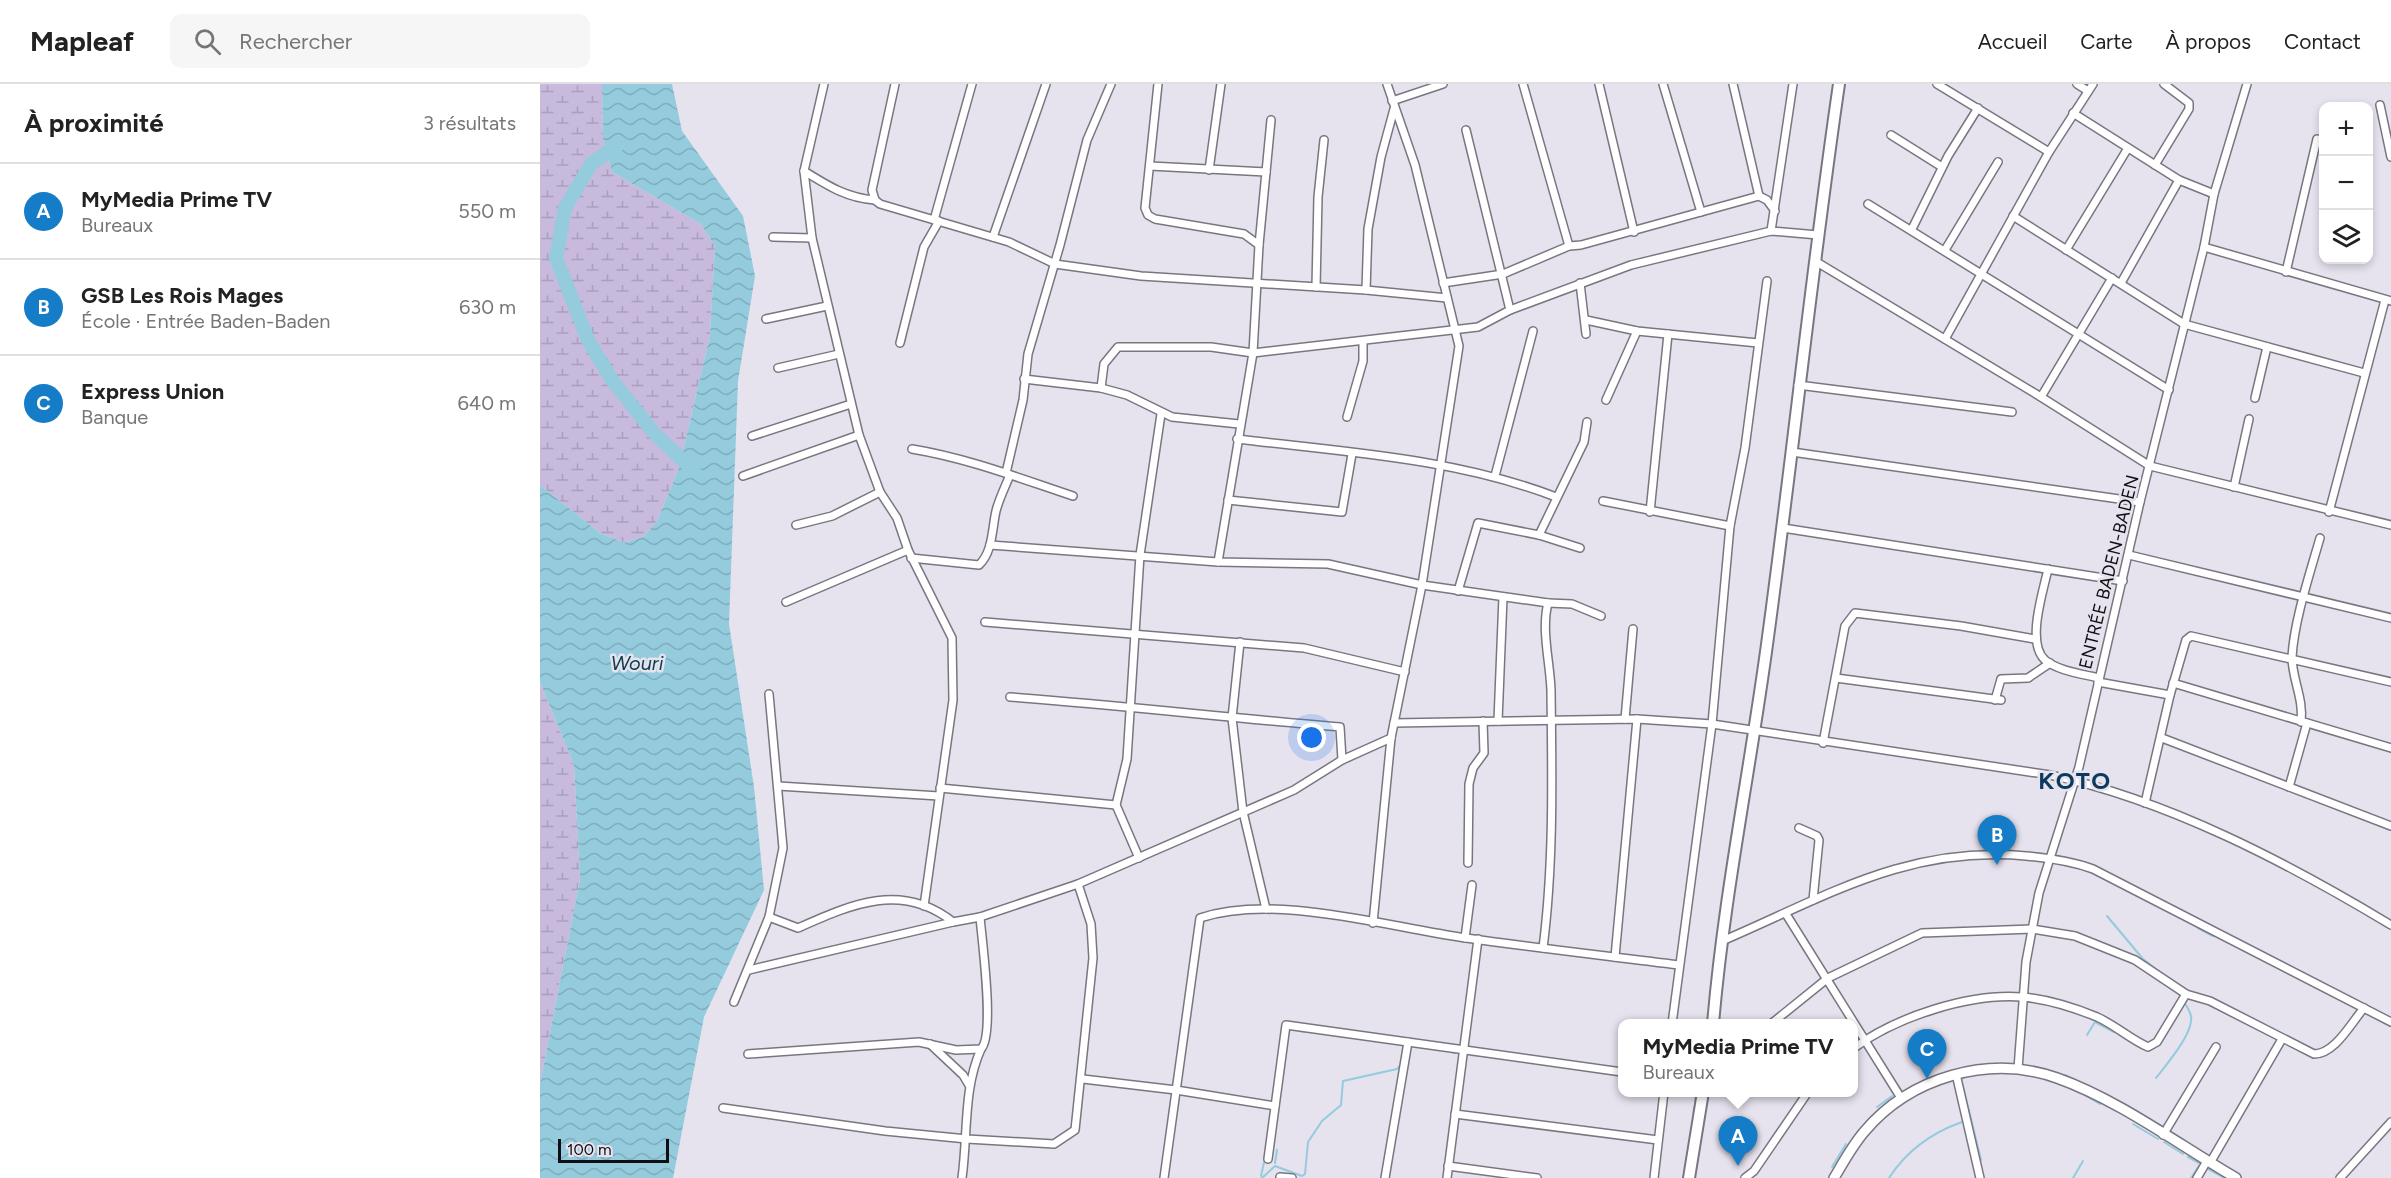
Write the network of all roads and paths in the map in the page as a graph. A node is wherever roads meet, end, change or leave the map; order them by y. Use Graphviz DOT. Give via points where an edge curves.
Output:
graph roads {
  1 [pos="824,84"];
  2 [pos="895,84"];
  3 [pos="972,84"];
  4 [pos="1046,84"];
  5 [pos="1111,84"];
  6 [pos="1158,84"];
  7 [pos="1221,84"];
  8 [pos="1388,84"];
  9 [pos="1443,84"];
  10 [pos="1523,84"];
  11 [pos="1599,84"];
  12 [pos="1664,84"];
  13 [pos="1733,84"];
  14 [pos="1794,84"];
  15 [pos="1839,84"];
  16 [pos="1937,84"];
  17 [pos="2077,84"];
  18 [pos="2093,84"];
  19 [pos="2164,84"];
  20 [pos="2247,84"];
  21 [pos="2088,91"];
  22 [pos="1393,105"];
  23 [pos="2380,105"];
  24 [pos="1978,108"];
  25 [pos="2073,114"];
  26 [pos="1271,120"];
  27 [pos="1467,130"];
  28 [pos="1891,135"];
  29 [pos="2318,139"];
  30 [pos="1324,140"];
  31 [pos="2128,148"];
  32 [pos="2049,152"];
  33 [pos="2391,158"];
  34 [pos="1998,162"];
  35 [pos="2155,165"];
  36 [pos="1150,166"];
  37 [pos="1942,167"];
  38 [pos="1209,170"];
  39 [pos="804,171"];
  40 [pos="1266,172"];
  41 [pos="2179,180"];
  42 [pos="2214,194"];
  43 [pos="1759,196"];
  44 [pos="875,200"];
  45 [pos="1868,204"];
  46 [pos="1775,211"];
  47 [pos="1701,212"];
  48 [pos="2013,216"];
  49 [pos="937,220"];
  50 [pos="1912,229"];
  51 [pos="1771,231"];
  52 [pos="1634,232"];
  53 [pos="1818,235"];
  54 [pos="773,237"];
  55 [pos="993,237"];
  56 [pos="812,238"];
  57 [pos="1259,245"];
  58 [pos="1569,246"];
  59 [pos="2204,247"];
  60 [pos="1945,250"];
  61 [pos="2066,250"];
  62 [pos="1815,261"];
  63 [pos="1054,264"];
  64 [pos="2286,272"];
  65 [pos="1982,273"];
  66 [pos="1503,274"];
  67 [pos="2112,278"];
  68 [pos="1767,281"];
  69 [pos="1258,283"];
  70 [pos="1443,283"];
  71 [pos="1580,283"];
  72 [pos="2121,283"];
  73 [pos="1316,287"];
  74 [pos="1366,290"];
  75 [pos="1447,298"];
  76 [pos="2388,301"];
  77 [pos="827,306"];
  78 [pos="1510,310"];
  79 [pos="766,319"];
  80 [pos="1586,320"];
  81 [pos="2184,324"];
  82 [pos="1456,330"];
  83 [pos="1533,331"];
  84 [pos="1637,331"];
  85 [pos="2079,333"];
  86 [pos="1586,334"];
  87 [pos="1668,334"];
  88 [pos="1945,339"];
  89 [pos="1363,342"];
  90 [pos="900,343"];
  91 [pos="1758,343"];
  92 [pos="2267,346"];
  93 [pos="1253,353"];
  94 [pos="839,354"];
  95 [pos="778,368"];
  96 [pos="2364,373"];
  97 [pos="1024,380"];
  98 [pos="1798,385"];
  99 [pos="1101,388"];
  100 [pos="2169,390"];
  101 [pos="2041,396"];
  102 [pos="2255,398"];
  103 [pos="1606,400"];
  104 [pos="851,404"];
  105 [pos="2012,412"];
  106 [pos="1161,414"];
  107 [pos="1347,417"];
  108 [pos="2249,419"];
  109 [pos="1587,422"];
  110 [pos="1239,424"];
  111 [pos="859,435"];
  112 [pos="752,436"];
  113 [pos="1237,439"];
  114 [pos="912,449"];
  115 [pos="1792,452"];
  116 [pos="1352,454"];
  117 [pos="1441,465"];
  118 [pos="2150,466"];
  119 [pos="1008,474"];
  120 [pos="743,476"];
  121 [pos="1495,476"];
  122 [pos="2234,487"];
  123 [pos="880,492"];
  124 [pos="1073,496"];
  125 [pos="1556,497"];
  126 [pos="1228,500"];
  127 [pos="1603,501"];
  128 [pos="2140,502"];
  129 [pos="1650,512"];
  130 [pos="2329,512"];
  131 [pos="796,525"];
  132 [pos="2391,525"];
  133 [pos="1730,526"];
  134 [pos="1783,528"];
  135 [pos="1539,535"];
  136 [pos="2320,538"];
  137 [pos="990,544"];
  138 [pos="1580,548"];
  139 [pos="908,550"];
  140 [pos="1140,555"];
  141 [pos="2129,555"];
  142 [pos="911,558"];
  143 [pos="1218,562"];
  144 [pos="2048,569"];
  145 [pos="2123,581"];
  146 [pos="1422,585"];
  147 [pos="1458,591"];
  148 [pos="2304,596"];
  149 [pos="1503,597"];
  150 [pos="786,602"];
  151 [pos="1548,603"];
  152 [pos="1601,616"];
  153 [pos="2391,618"];
  154 [pos="985,622"];
  155 [pos="1633,629"];
  156 [pos="1135,633"];
  157 [pos="2035,639"];
  158 [pos="1240,642"];
  159 [pos="2292,658"];
  160 [pos="2050,663"];
  161 [pos="1405,672"];
  162 [pos="1836,678"];
  163 [pos="2098,680"];
  164 [pos="2391,682"];
  165 [pos="2173,683"];
  166 [pos="769,694"];
  167 [pos="2170,695"];
  168 [pos="1010,697"];
  169 [pos="1131,706"];
  170 [pos="1232,718"];
  171 [pos="1625,719"];
  172 [pos="1637,719"];
  173 [pos="1551,720"];
  174 [pos="1483,721"];
  175 [pos="1498,721"];
  176 [pos="2304,722"];
  177 [pos="1394,723"];
  178 [pos="1712,724"];
  179 [pos="1755,733"];
  180 [pos="1391,738"];
  181 [pos="2162,738"];
  182 [pos="1822,743"];
  183 [pos="2391,748"];
  184 [pos="1342,760"];
  185 [pos="2075,781"];
  186 [pos="778,786"];
  187 [pos="2289,787"];
  188 [pos="940,792"];
  189 [pos="2145,804"];
  190 [pos="1116,805"];
  191 [pos="1243,812"];
  192 [pos="2391,826"];
  193 [pos="1799,828"];
  194 [pos="1139,858"];
  195 [pos="2049,858"];
  196 [pos="1468,863"];
  197 [pos="1078,884"];
  198 [pos="1472,885"];
  199 [pos="1813,900"];
  200 [pos="924,906"];
  201 [pos="1266,909"];
  202 [pos="1786,914"];
  203 [pos="769,917"];
  204 [pos="980,917"];
  205 [pos="953,922"];
  206 [pos="1373,923"];
  207 [pos="2391,925"];
  208 [pos="2032,929"];
  209 [pos="1466,938"];
  210 [pos="1478,939"];
  211 [pos="1722,941"];
  212 [pos="1544,948"];
  213 [pos="1616,957"];
  214 [pos="1679,965"];
  215 [pos="749,970"];
  216 [pos="1828,978"];
  217 [pos="2186,994"];
  218 [pos="2022,997"];
  219 [pos="734,1002"];
  220 [pos="2364,1008"];
  221 [pos="1672,1019"];
  222 [pos="1713,1019"];
  223 [pos="1776,1019"];
  224 [pos="1854,1019"];
  225 [pos="2391,1022"];
  226 [pos="1858,1025"];
  227 [pos="1866,1038"];
  228 [pos="2282,1039"];
  229 [pos="1408,1042"];
  230 [pos="929,1044"];
  231 [pos="1858,1045"];
  232 [pos="2216,1047"];
  233 [pos="981,1049"];
  234 [pos="1463,1050"];
  235 [pos="747,1054"];
  236 [pos="2018,1069"];
  237 [pos="1618,1071"];
  238 [pos="1956,1074"];
  239 [pos="1083,1079"];
  240 [pos="969,1085"];
  241 [pos="1176,1090"];
  242 [pos="1663,1097"];
  243 [pos="1702,1097"];
  244 [pos="1797,1097"];
  245 [pos="1804,1097"];
  246 [pos="1901,1098"];
  247 [pos="1800,1101"];
  248 [pos="1275,1106"];
  249 [pos="723,1108"];
  250 [pos="1455,1114"];
  251 [pos="2391,1123"];
  252 [pos="2163,1135"];
  253 [pos="967,1139"];
  254 [pos="1659,1140"];
  255 [pos="1268,1159"];
  256 [pos="2209,1162"];
  257 [pos="1449,1166"];
  258 [pos="1280,1176"];
  259 [pos="962,1178"];
  260 [pos="1164,1178"];
  261 [pos="1292,1178"];
  262 [pos="1385,1178"];
  263 [pos="1447,1178"];
  264 [pos="1537,1178"];
  265 [pos="1654,1178"];
  266 [pos="1689,1178"];
  267 [pos="1744,1178"];
  268 [pos="1834,1178"];
  269 [pos="1980,1178"];
  270 [pos="2197,1178"];
  271 [pos="2236,1178"];
  272 [pos="2340,1178"];
  1 -- 39 [label="street"];
  2 -- 44 [label="street" via="872,189"];
  3 -- 49 [label="street"];
  4 -- 55 [label="street"];
  5 -- 63 [label="street" via="1087,140"];
  6 -- 36 [label="street"];
  7 -- 38 [label="street"];
  8 -- 22 [label="street"];
  9 -- 22 [label="street"];
  10 -- 58 [label="street"];
  11 -- 52 [label="street"];
  12 -- 47 [label="street"];
  13 -- 43 [label="street"];
  14 -- 46 [label="street"];
  15 -- 53 [label="main road"];
  16 -- 24 [label="street"];
  17 -- 21 [label="street"];
  18 -- 21 [label="street"];
  19 -- 35 [label="street" via="2189,103 2189,109"];
  20 -- 42 [label="street, ENTRÉE BADEN-BADEN"];
  21 -- 25 [label="street"];
  22 -- 70 [label="street" via="1415,165"];
  22 -- 74 [label="street" via="1368,229"];
  23 -- 33 [label="street"];
  24 -- 32 [label="street"];
  24 -- 37 [label="street"];
  25 -- 31 [label="street"];
  25 -- 32 [label="street"];
  26 -- 40 [label="street"];
  27 -- 66 [label="street"];
  28 -- 37 [label="street"];
  29 -- 64 [label="street"];
  30 -- 73 [label="street"];
  31 -- 35 [label="street"];
  31 -- 61 [label="street"];
  32 -- 48 [label="street"];
  34 -- 60 [label="street"];
  35 -- 41 [label="street"];
  36 -- 38 [label="street"];
  36 -- 57 [label="street" via="1145,208 1148,215 1244,234"];
  37 -- 50 [label="street"];
  38 -- 40 [label="street"];
  39 -- 44 [label="street" via="854,198"];
  39 -- 56 [label="street"];
  40 -- 57 [label="street"];
  41 -- 42 [label="street"];
  41 -- 72 [label="street"];
  42 -- 59 [label="street, ENTRÉE BADEN-BADEN"];
  43 -- 46 [label="street"];
  43 -- 47 [label="street"];
  44 -- 49 [label="street"];
  45 -- 50 [label="street"];
  46 -- 51 [label="street"];
  47 -- 52 [label="street"];
  48 -- 61 [label="street"];
  48 -- 65 [label="street"];
  49 -- 55 [label="street"];
  49 -- 90 [label="street" via="926,239"];
  50 -- 60 [label="street"];
  51 -- 53 [label="street"];
  51 -- 71 [label="street" via="1631,266"];
  52 -- 58 [label="street"];
  53 -- 62 [label="main road"];
  54 -- 56 [label="street"];
  55 -- 63 [label="street"];
  56 -- 77 [label="street"];
  57 -- 69 [label="street"];
  58 -- 66 [label="street"];
  59 -- 64 [label="street"];
  59 -- 81 [label="street, ENTRÉE BADEN-BADEN"];
  60 -- 65 [label="street"];
  61 -- 67 [label="street"];
  62 -- 88 [label="street"];
  62 -- 98 [label="main road"];
  63 -- 69 [label="street" via="1141,276"];
  63 -- 97 [label="street"];
  64 -- 76 [label="street"];
  65 -- 85 [label="street"];
  65 -- 88 [label="street"];
  66 -- 70 [label="street"];
  66 -- 78 [label="street"];
  67 -- 72 [label="street"];
  67 -- 85 [label="street"];
  68 -- 91 [label="street"];
  69 -- 73 [label="street"];
  69 -- 93 [label="street"];
  70 -- 75 [label="street"];
  71 -- 78 [label="street"];
  71 -- 80 [label="street"];
  72 -- 81 [label="street"];
  73 -- 74 [label="street"];
  74 -- 75 [label="street"];
  75 -- 82 [label="street"];
  76 -- 96 [label="street"];
  77 -- 79 [label="street"];
  77 -- 94 [label="street"];
  78 -- 82 [label="street" via="1484,326"];
  80 -- 84 [label="street"];
  80 -- 86 [label="street"];
  81 -- 92 [label="street"];
  81 -- 100 [label="street, ENTRÉE BADEN-BADEN"];
  82 -- 89 [label="street"];
  82 -- 117 [label="street" via="1458,356"];
  83 -- 121 [label="street"];
  84 -- 87 [label="street"];
  84 -- 103 [label="street"];
  85 -- 100 [label="street"];
  85 -- 101 [label="street"];
  87 -- 91 [label="street"];
  87 -- 129 [label="street"];
  88 -- 101 [label="street"];
  89 -- 93 [label="street"];
  89 -- 107 [label="street" via="1363,362"];
  91 -- 133 [label="street" via="1745,448"];
  92 -- 96 [label="street"];
  92 -- 102 [label="street"];
  93 -- 99 [label="street" via="1211,347 1118,347 1104,364"];
  93 -- 110 [label="street"];
  94 -- 95 [label="street"];
  94 -- 104 [label="street"];
  96 -- 130 [label="street"];
  97 -- 99 [label="street"];
  97 -- 119 [label="street"];
  98 -- 105 [label="street"];
  98 -- 115 [label="main road"];
  99 -- 106 [label="street" via="1127,395"];
  100 -- 118 [label="street, ENTRÉE BADEN-BADEN"];
  101 -- 118 [label="street"];
  104 -- 111 [label="street"];
  104 -- 112 [label="street"];
  106 -- 110 [label="street"];
  106 -- 140 [label="street"];
  108 -- 122 [label="street"];
  109 -- 125 [label="street" via="1584,442"];
  110 -- 113 [label="street"];
  111 -- 120 [label="street"];
  111 -- 123 [label="street"];
  113 -- 116 [label="street"];
  113 -- 126 [label="street"];
  114 -- 119 [label="street" via="955,456"];
  115 -- 128 [label="street"];
  115 -- 134 [label="main road"];
  116 -- 117 [label="street"];
  116 -- 126 [label="street" via="1342,512"];
  117 -- 121 [label="street"];
  117 -- 146 [label="street"];
  118 -- 122 [label="street"];
  118 -- 128 [label="street, ENTRÉE BADEN-BADEN"];
  119 -- 124 [label="street"];
  119 -- 137 [label="street"];
  121 -- 125 [label="street"];
  122 -- 130 [label="street"];
  123 -- 131 [label="street" via="832,516"];
  123 -- 139 [label="street" via="897,518"];
  125 -- 135 [label="street"];
  126 -- 143 [label="street"];
  127 -- 129 [label="street"];
  128 -- 141 [label="street, ENTRÉE BADEN-BADEN"];
  129 -- 133 [label="street"];
  130 -- 132 [label="street"];
  133 -- 178 [label="street"];
  134 -- 144 [label="street"];
  134 -- 179 [label="main road"];
  135 -- 138 [label="street"];
  135 -- 147 [label="street" via="1478,523"];
  136 -- 148 [label="street"];
  137 -- 140 [label="street"];
  137 -- 142 [label="street" via="979,565"];
  139 -- 142 [label="street"];
  139 -- 150 [label="street"];
  140 -- 143 [label="street"];
  140 -- 156 [label="street"];
  141 -- 145 [label="street, ENTRÉE BADEN-BADEN"];
  141 -- 148 [label="street"];
  142 -- 188 [label="street" via="952,638 953,700"];
  143 -- 146 [label="street" via="1328,564"];
  144 -- 145 [label="street"];
  144 -- 157 [label="street"];
  145 -- 163 [label="street, ENTRÉE BADEN-BADEN"];
  146 -- 147 [label="street"];
  146 -- 161 [label="street"];
  147 -- 149 [label="street"];
  148 -- 153 [label="street"];
  148 -- 159 [label="street"];
  149 -- 151 [label="street"];
  149 -- 175 [label="street"];
  151 -- 152 [label="street" via="1568,603"];
  151 -- 173 [label="street"];
  154 -- 156 [label="street"];
  155 -- 171 [label="street"];
  156 -- 158 [label="street"];
  156 -- 169 [label="street"];
  157 -- 160 [label="street" via="2041,655"];
  157 -- 162 [label="street" via="1855,613 1845,626"];
  158 -- 161 [label="street" via="1304,648"];
  158 -- 170 [label="street"];
  159 -- 164 [label="street"];
  159 -- 165 [label="street" via="2191,636 2186,640"];
  159 -- 176 [label="street"];
  160 -- 162 [label="street" via="2028,678 2001,679 1998,700"];
  160 -- 163 [label="street"];
  161 -- 177 [label="street"];
  162 -- 182 [label="street"];
  163 -- 167 [label="street"];
  163 -- 185 [label="street, ENTRÉE BADEN-BADEN"];
  165 -- 167 [label="street"];
  165 -- 176 [label="street"];
  166 -- 186 [label="street"];
  167 -- 181 [label="street"];
  168 -- 169 [label="street"];
  169 -- 170 [label="street"];
  169 -- 190 [label="street" via="1127,759"];
  170 -- 184 [label="street" via="1340,727"];
  170 -- 191 [label="street"];
  171 -- 172 [label="street"];
  171 -- 173 [label="street"];
  172 -- 178 [label="street"];
  172 -- 213 [label="street"];
  173 -- 175 [label="street"];
  173 -- 212 [label="street" via="1552,836"];
  174 -- 175 [label="street"];
  174 -- 177 [label="street"];
  174 -- 196 [label="street" via="1484,753 1473,768 1469,784"];
  176 -- 183 [label="street"];
  176 -- 187 [label="street"];
  177 -- 180 [label="street"];
  178 -- 179 [label="street"];
  178 -- 214 [label="street"];
  179 -- 182 [label="street"];
  179 -- 211 [label="main road"];
  180 -- 184 [label="street"];
  180 -- 206 [label="street"];
  181 -- 187 [label="street"];
  181 -- 189 [label="street"];
  182 -- 185 [label="street"];
  184 -- 191 [label="street" via="1294,789"];
  185 -- 189 [label="street"];
  185 -- 195 [label="street, ENTRÉE BADEN-BADEN"];
  186 -- 188 [label="street"];
  186 -- 203 [label="street" via="783,848"];
  187 -- 192 [label="street"];
  188 -- 190 [label="street"];
  188 -- 200 [label="street"];
  189 -- 207 [label="street" via="2273,860"];
  190 -- 194 [label="street"];
  191 -- 194 [label="street"];
  191 -- 201 [label="street"];
  193 -- 199 [label="street" via="1819,840"];
  194 -- 197 [label="street"];
  195 -- 199 [label="street" via="2003,854 1912,863"];
  195 -- 208 [label="street, ENTRÉE BADEN-BADEN"];
  195 -- 220 [label="street" via="2093,869"];
  197 -- 204 [label="street"];
  197 -- 239 [label="street" via="1091,924 1093,958"];
  198 -- 209 [label="street"];
  199 -- 202 [label="street"];
  200 -- 203 [label="street" via="864,901 798,928"];
  200 -- 205 [label="street"];
  201 -- 206 [label="street" via="1298,910"];
  201 -- 241 [label="street" via="1228,910 1200,918"];
  202 -- 211 [label="street"];
  202 -- 216 [label="street"];
  203 -- 215 [label="street"];
  204 -- 205 [label="street"];
  204 -- 233 [label="street" via="988,1022"];
  205 -- 215 [label="street"];
  206 -- 209 [label="street"];
  208 -- 216 [label="street" via="1922,933"];
  208 -- 217 [label="street" via="2075,936 2135,960"];
  208 -- 218 [label="street, ENTRÉE BADEN-BADEN"];
  209 -- 210 [label="street"];
  210 -- 212 [label="street"];
  210 -- 234 [label="street"];
  211 -- 222 [label="main road"];
  212 -- 213 [label="street"];
  213 -- 214 [label="street"];
  214 -- 221 [label="street"];
  215 -- 219 [label="street"];
  216 -- 223 [label="street"];
  216 -- 224 [label="street"];
  217 -- 218 [label="street" via="2157,1042 2148,1047 2096,1017"];
  217 -- 228 [label="street" via="2210,1001"];
  218 -- 227 [label="street" via="1941,1007"];
  218 -- 236 [label="street, ENTRÉE BADEN-BADEN"];
  220 -- 225 [label="street"];
  220 -- 228 [label="street" via="2322,1054"];
  226 -- 227 [label="street"];
  227 -- 231 [label="street"];
  227 -- 246 [label="street"];
  228 -- 256 [label="street"];
  229 -- 234 [label="street"];
  229 -- 248 [label="street" via="1286,1025"];
  229 -- 262 [label="street"];
  230 -- 233 [label="street" via="956,1050"];
  230 -- 235 [label="street"];
  230 -- 240 [label="street"];
  232 -- 252 [label="street"];
  233 -- 240 [label="street"];
  234 -- 237 [label="street"];
  234 -- 250 [label="street"];
  236 -- 238 [label="street"];
  236 -- 252 [label="street" via="2074,1085"];
  238 -- 246 [label="street"];
  238 -- 269 [label="street"];
  239 -- 241 [label="street"];
  239 -- 253 [label="street" via="1076,1130 1061,1141 1054,1144"];
  240 -- 253 [label="street"];
  241 -- 248 [label="street"];
  241 -- 260 [label="street"];
  242 -- 254 [label="street"];
  243 -- 266 [label="main road"];
  244 -- 247 [label="street"];
  245 -- 247 [label="street"];
  246 -- 268 [label="street" via="1865,1131"];
  247 -- 267 [label="street" via="1754,1171"];
  248 -- 255 [label="street"];
  249 -- 253 [label="street"];
  250 -- 254 [label="street"];
  250 -- 257 [label="street"];
  251 -- 272 [label="street"];
  252 -- 256 [label="street"];
  253 -- 259 [label="street"];
  254 -- 265 [label="street"];
  256 -- 270 [label="street"];
  256 -- 271 [label="street"];
  257 -- 263 [label="street"];
  257 -- 264 [label="street"];
  258 -- 261 [label="street"];
}
